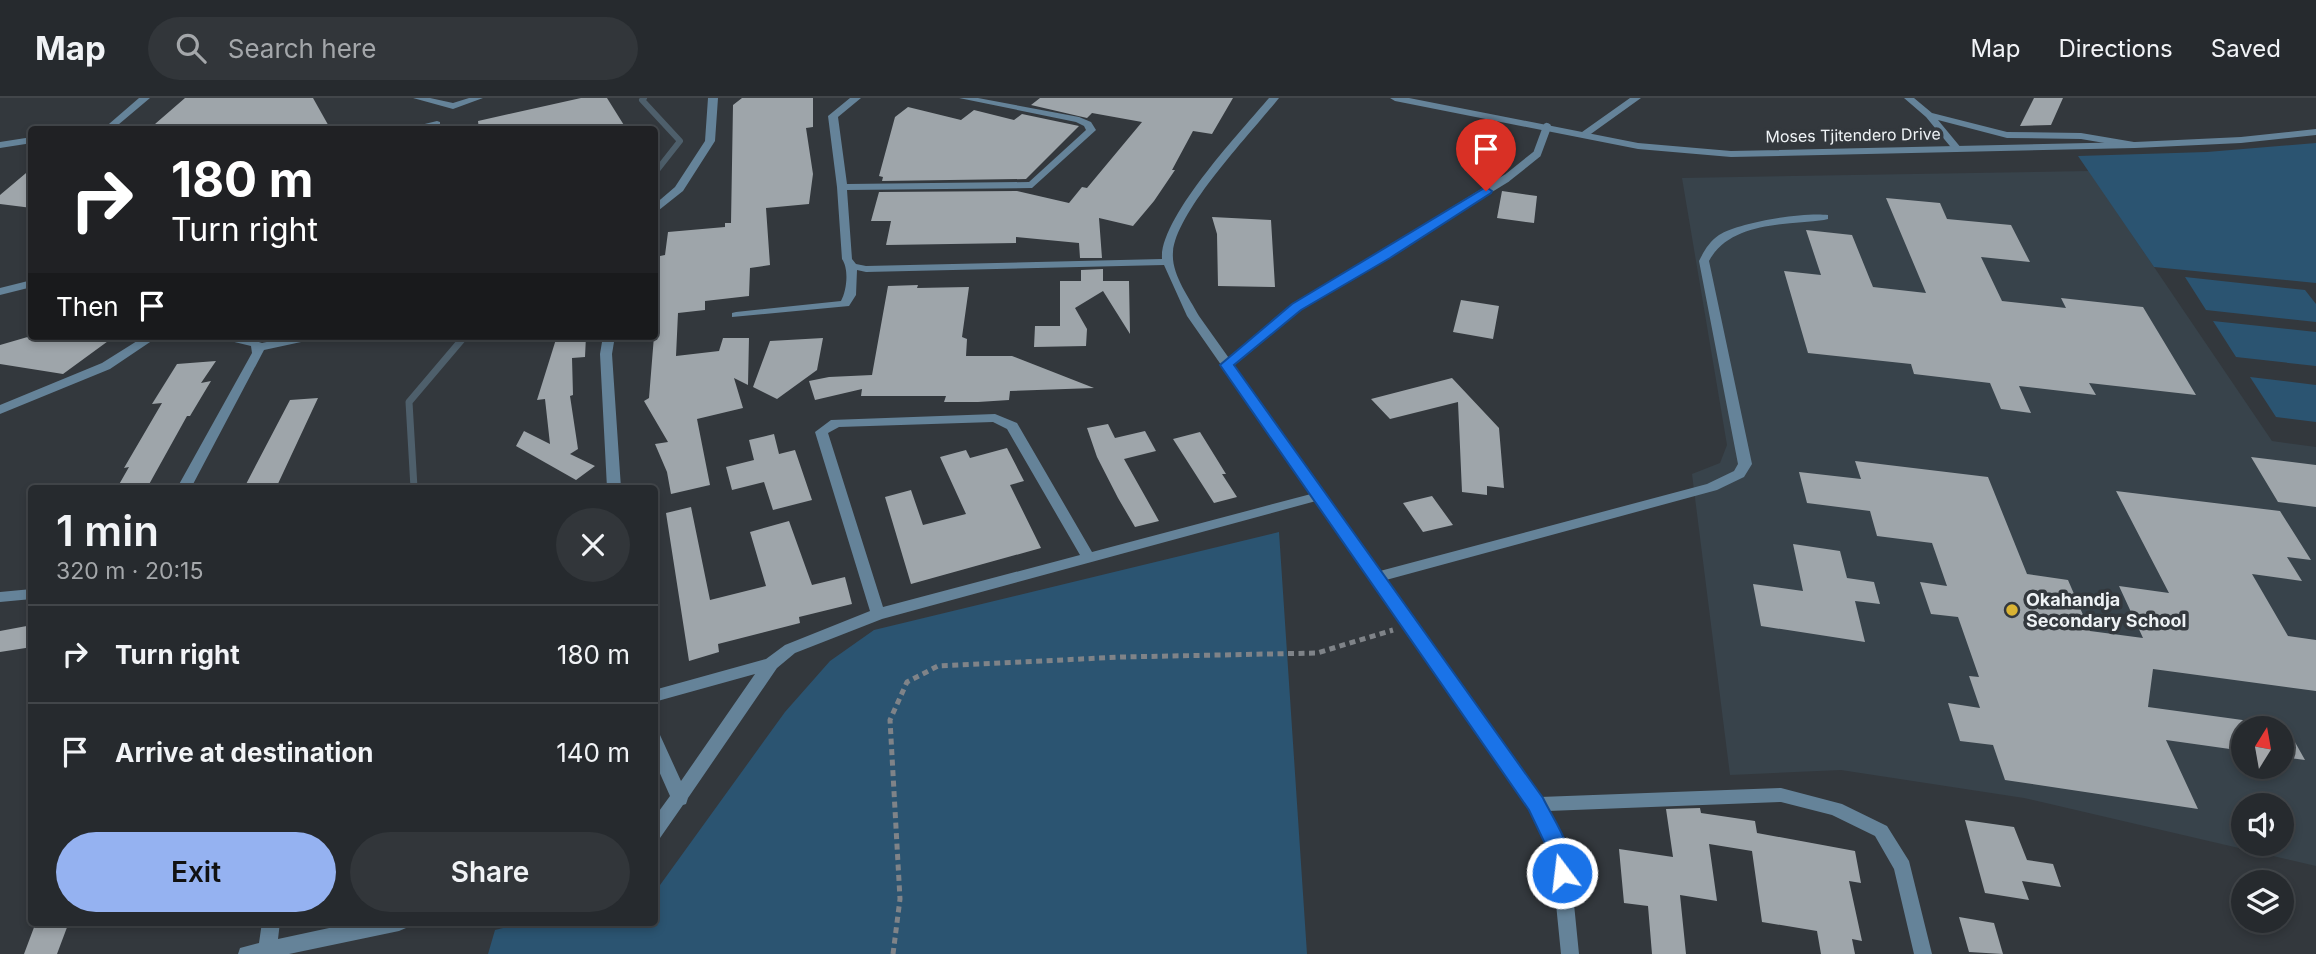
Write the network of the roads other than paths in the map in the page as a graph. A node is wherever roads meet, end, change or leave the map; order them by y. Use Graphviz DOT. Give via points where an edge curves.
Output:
graph roads {
  1 [pos="145,98"];
  2 [pos="418,98"];
  3 [pos="478,98"];
  4 [pos="713,98"];
  5 [pos="856,98"];
  6 [pos="964,98"];
  7 [pos="1274,98"];
  8 [pos="1395,98"];
  9 [pos="1636,98"];
  10 [pos="1909,98"];
  11 [pos="453,106"];
  12 [pos="1929,115"];
  13 [pos="111,126"];
  14 [pos="440,126"];
  15 [pos="1547,127"];
  16 [pos="2316,132"];
  17 [pos="1585,135"];
  18 [pos="28,141"];
  19 [pos="0,145"];
  20 [pos="2135,145"];
  21 [pos="1957,149"];
  22 [pos="842,187"];
  23 [pos="658,207"];
  24 [pos="1824,218"];
  25 [pos="1168,261"];
  26 [pos="852,266"];
  27 [pos="28,284"];
  28 [pos="0,292"];
  29 [pos="736,315"];
  30 [pos="146,340"];
  31 [pos="248,340"];
  32 [pos="293,340"];
  33 [pos="608,340"];
  34 [pos="257,348"];
  35 [pos="1227,365"];
  36 [pos="0,410"];
  37 [pos="186,485"];
  38 [pos="614,485"];
  39 [pos="1319,496"];
  40 [pos="1088,557"];
  41 [pos="1377,577"];
  42 [pos="28,594"];
  43 [pos="0,597"];
  44 [pos="878,614"];
  45 [pos="771,664"];
  46 [pos="658,695"];
  47 [pos="658,749"];
  48 [pos="680,799"];
  49 [pos="1536,804"];
  50 [pos="658,828"];
  51 [pos="270,926"];
  52 [pos="381,926"];
  53 [pos="267,952"];
  54 [pos="247,954"];
  55 [pos="1570,954"];
  56 [pos="1923,954"];
  1 -- 13 [label="street"];
  2 -- 11 [label="street"];
  3 -- 11 [label="street"];
  4 -- 23 [label="street" via="710,141 679,189"];
  5 -- 22 [label="street" via="833,116"];
  6 -- 22 [label="street" via="1079,120 1091,130 1032,185"];
  7 -- 25 [label="street" via="1194,198 1169,239"];
  8 -- 15 [label="street, Moses Tjitendero Drive"];
  9 -- 17 [label="street"];
  10 -- 12 [label="street"];
  11 -- 14 [label="street" via="441,115"];
  12 -- 20 [label="street" via="2007,135 2081,136"];
  12 -- 21 [label="street"];
  15 -- 17 [label="street, Moses Tjitendero Drive"];
  15 -- 35 [label="lane" via="1537,154 1507,178 1297,307"];
  16 -- 20 [label="street, Moses Tjitendero Drive"];
  17 -- 21 [label="street, Moses Tjitendero Drive" via="1638,146 1731,154"];
  18 -- 19 [label="street"];
  20 -- 21 [label="street, Moses Tjitendero Drive"];
  22 -- 26 [label="street" via="847,259"];
  24 -- 41 [label="street" via="1746,228 1717,240 1704,261 1745,464 1739,474 1712,488"];
  25 -- 26 [label="street"];
  25 -- 35 [label="street" via="1193,316"];
  26 -- 29 [label="street" via="845,304"];
  27 -- 28 [label="street"];
  30 -- 36 [label="street" via="88,375"];
  31 -- 34 [label="street"];
  32 -- 34 [label="street"];
  33 -- 38 [label="street"];
  34 -- 37 [label="street"];
  35 -- 39 [label="street"];
  39 -- 40 [label="street"];
  39 -- 41 [label="street"];
  40 -- 44 [label="street"];
  40 -- 44 [label="street" via="1012,426 1004,421 836,423 821,432"];
  41 -- 49 [label="street"];
  42 -- 43 [label="street"];
  44 -- 45 [label="street" via="790,649"];
  45 -- 46 [label="street"];
  45 -- 48 [label="street"];
  47 -- 48 [label="street"];
  48 -- 50 [label="street"];
  49 -- 55 [label="street" via="1560,854"];
  49 -- 56 [label="street" via="1781,795 1836,809 1881,831 1903,867"];
  51 -- 53 [label="street"];
  52 -- 53 [label="street"];
  53 -- 54 [label="street"];
}
